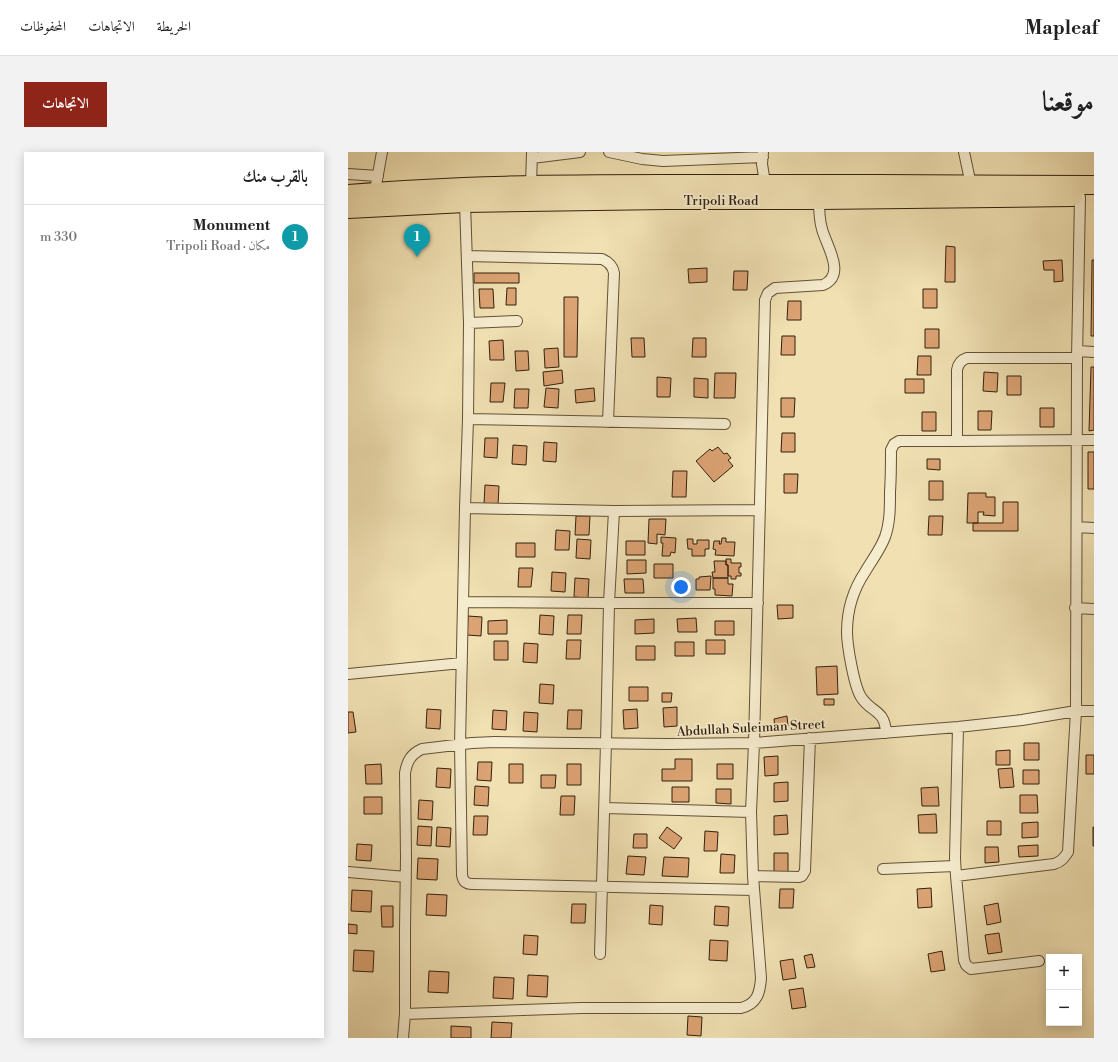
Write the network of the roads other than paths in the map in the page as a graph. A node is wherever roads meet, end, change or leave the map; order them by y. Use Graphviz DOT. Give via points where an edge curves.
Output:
graph roads {
  1 [pos="382,152"];
  2 [pos="580,152"];
  3 [pos="609,152"];
  4 [pos="964,152"];
  5 [pos="532,155"];
  6 [pos="763,155"];
  7 [pos="653,156"];
  8 [pos="348,174"];
  9 [pos="765,183"];
  10 [pos="376,184"];
  11 [pos="531,184"];
  12 [pos="971,185"];
  13 [pos="1094,185"];
  14 [pos="348,194"];
  15 [pos="1087,198"];
  16 [pos="819,200"];
  17 [pos="465,203"];
  18 [pos="348,209"];
  19 [pos="467,256"];
  20 [pos="516,321"];
  21 [pos="469,323"];
  22 [pos="1094,352"];
  23 [pos="1077,355"];
  24 [pos="468,419"];
  25 [pos="608,422"];
  26 [pos="725,424"];
  27 [pos="1077,440"];
  28 [pos="1094,440"];
  29 [pos="957,442"];
  30 [pos="465,508"];
  31 [pos="760,510"];
  32 [pos="614,511"];
  33 [pos="1077,527"];
  34 [pos="1094,528"];
  35 [pos="464,602"];
  36 [pos="758,603"];
  37 [pos="609,604"];
  38 [pos="1076,608"];
  39 [pos="1094,608"];
  40 [pos="462,663"];
  41 [pos="348,674"];
  42 [pos="1076,711"];
  43 [pos="1094,711"];
  44 [pos="958,727"];
  45 [pos="886,733"];
  46 [pos="810,738"];
  47 [pos="606,743"];
  48 [pos="754,743"];
  49 [pos="460,744"];
  50 [pos="605,808"];
  51 [pos="751,812"];
  52 [pos="882,869"];
  53 [pos="956,871"];
  54 [pos="348,872"];
  55 [pos="753,876"];
  56 [pos="406,877"];
  57 [pos="602,887"];
  58 [pos="754,890"];
  59 [pos="600,954"];
  60 [pos="1039,961"];
  61 [pos="406,1014"];
  62 [pos="403,1038"];
  1 -- 10 [label="street"];
  2 -- 5 [label="street"];
  3 -- 7 [label="street"];
  4 -- 12 [label="street"];
  5 -- 11 [label="street"];
  6 -- 7 [label="street" via="672,161"];
  6 -- 9 [label="street"];
  8 -- 10 [label="street"];
  9 -- 11 [label="highway"];
  9 -- 12 [label="highway"];
  10 -- 11 [label="highway" via="453,187"];
  10 -- 14 [label="highway"];
  12 -- 13 [label="highway"];
  15 -- 16 [label="highway, Tripoli Road"];
  15 -- 23 [label="street"];
  16 -- 17 [label="highway, Tripoli Road"];
  16 -- 31 [label="street" via="821,227 833,255 832,279 823,285 775,288 768,293 765,300"];
  17 -- 18 [label="highway, Tripoli Road"];
  17 -- 19 [label="street"];
  19 -- 21 [label="street"];
  19 -- 25 [label="street" via="602,259 610,264 614,274"];
  20 -- 21 [label="street"];
  21 -- 24 [label="street"];
  22 -- 23 [label="street"];
  23 -- 27 [label="street"];
  23 -- 29 [label="street" via="967,358 962,361 957,370"];
  24 -- 25 [label="street"];
  24 -- 30 [label="street"];
  25 -- 26 [label="street"];
  27 -- 28 [label="street"];
  27 -- 29 [label="street"];
  27 -- 33 [label="street"];
  29 -- 45 [label="street" via="899,441 894,444 891,450 887,530 851,601 847,642 858,690 864,701 882,716"];
  30 -- 32 [label="street"];
  30 -- 35 [label="street"];
  31 -- 32 [label="street"];
  31 -- 36 [label="street"];
  32 -- 37 [label="street"];
  33 -- 34 [label="street"];
  33 -- 38 [label="street"];
  35 -- 37 [label="street"];
  35 -- 40 [label="street"];
  36 -- 37 [label="street"];
  36 -- 48 [label="street"];
  37 -- 47 [label="street"];
  38 -- 39 [label="street"];
  38 -- 42 [label="street"];
  40 -- 41 [label="street"];
  40 -- 49 [label="street"];
  42 -- 43 [label="street, Abdullah Suleiman Street"];
  42 -- 44 [label="street, Abdullah Suleiman Street"];
  42 -- 53 [label="street" via="1069,842 1068,852 1064,858 1060,862 1047,865"];
  44 -- 45 [label="street, Abdullah Suleiman Street"];
  44 -- 53 [label="street"];
  45 -- 46 [label="street, Abdullah Suleiman Street"];
  46 -- 48 [label="street, Abdullah Suleiman Street"];
  46 -- 55 [label="street" via="804,874 799,877"];
  47 -- 48 [label="street, Abdullah Suleiman Street"];
  47 -- 49 [label="street, Abdullah Suleiman Street"];
  47 -- 50 [label="street"];
  48 -- 51 [label="street"];
  49 -- 56 [label="street, Abdullah Suleiman Street" via="422,749 410,757 406,764"];
  49 -- 57 [label="street" via="462,874 465,882"];
  50 -- 51 [label="street"];
  50 -- 57 [label="street"];
  51 -- 55 [label="street"];
  52 -- 53 [label="street"];
  53 -- 60 [label="street" via="966,965 971,969 978,969"];
  54 -- 56 [label="street"];
  55 -- 58 [label="street"];
  56 -- 61 [label="street"];
  57 -- 58 [label="street"];
  57 -- 59 [label="street"];
  58 -- 61 [label="street" via="761,978 760,990 749,1006"];
  61 -- 62 [label="street"];
}
